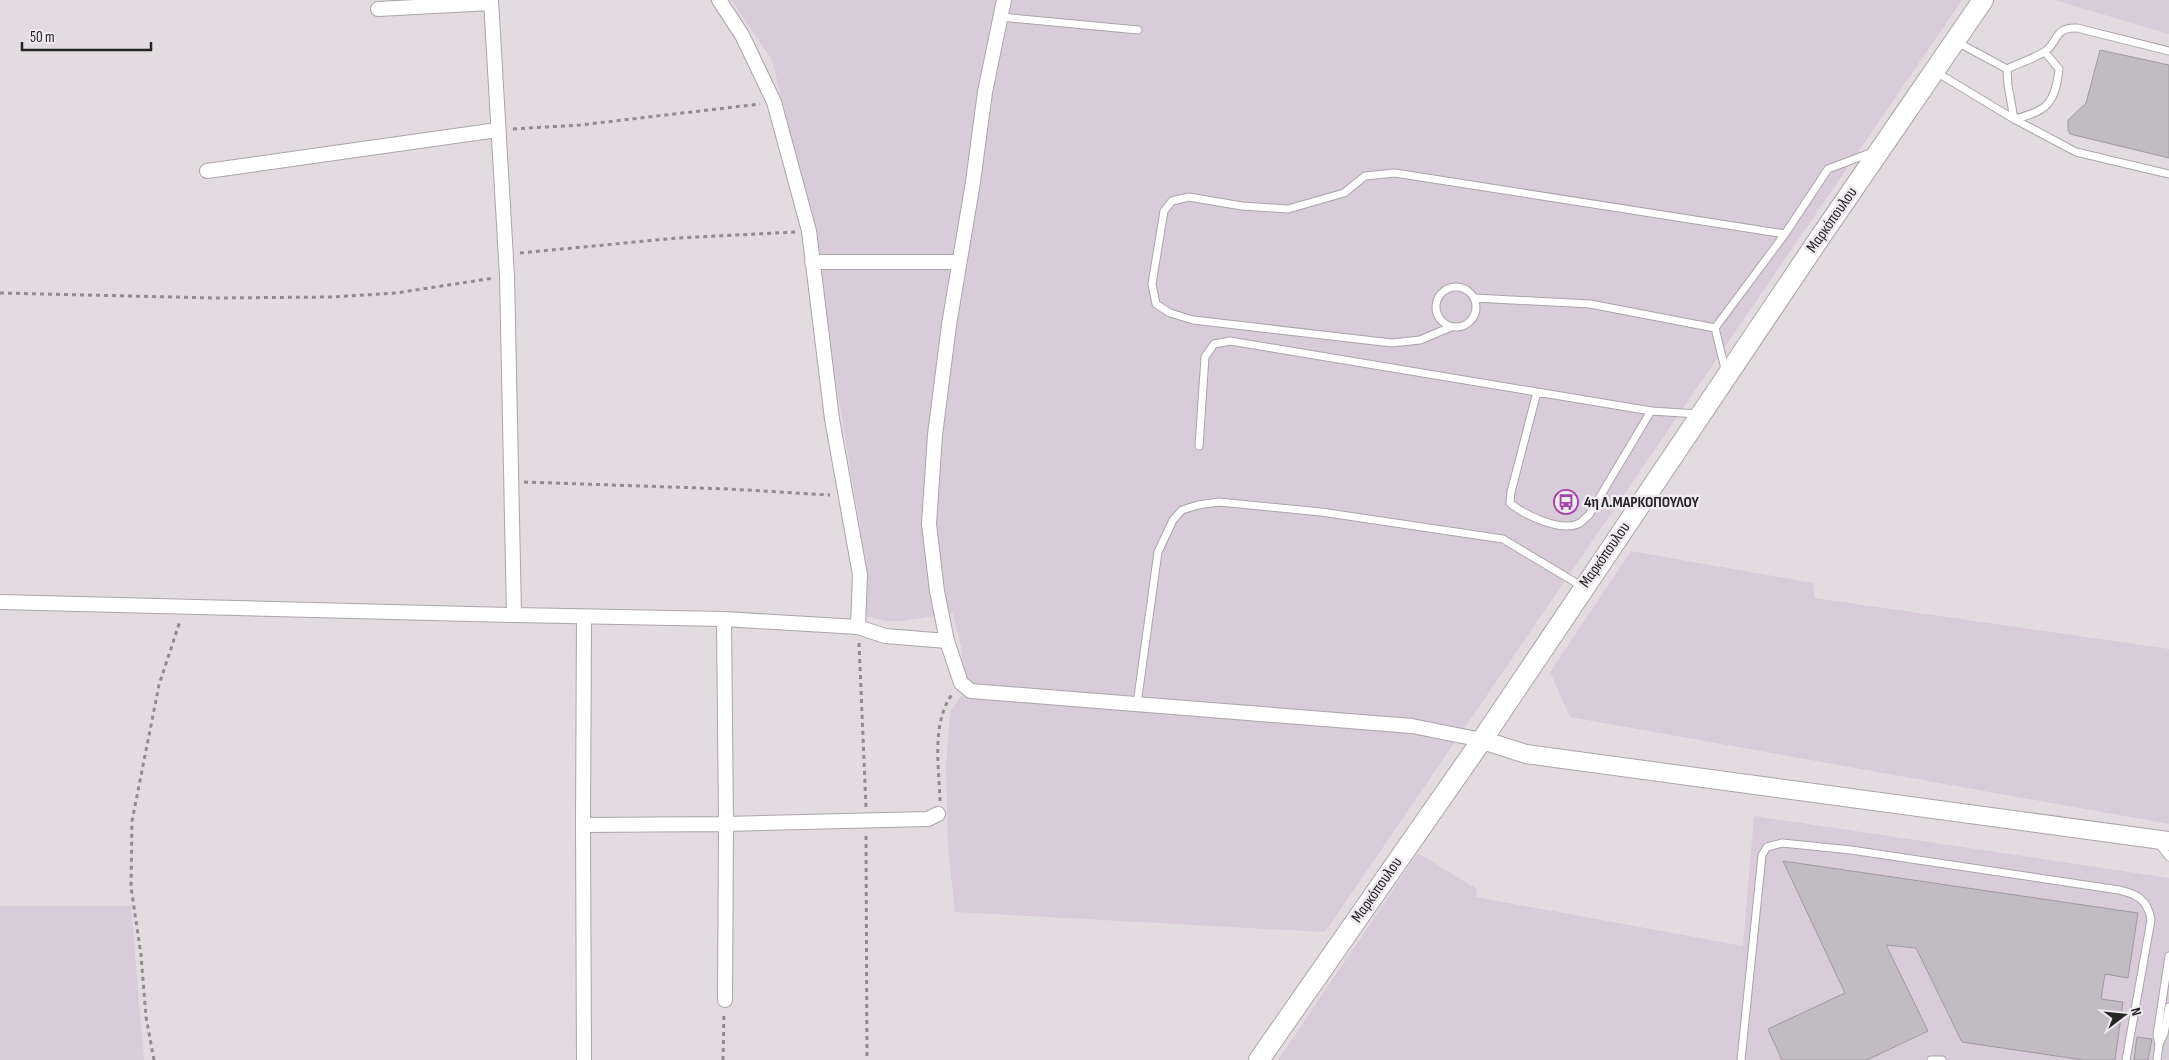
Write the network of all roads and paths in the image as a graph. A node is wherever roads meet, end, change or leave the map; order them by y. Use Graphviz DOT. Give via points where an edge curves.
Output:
graph roads {
  1 [pos="719,0"];
  2 [pos="1004,0"];
  3 [pos="1983,0"];
  4 [pos="491,2"];
  5 [pos="378,9"];
  6 [pos="1001,17"];
  7 [pos="1138,30"];
  8 [pos="1955,41"];
  9 [pos="2169,51"];
  10 [pos="2046,52"];
  11 [pos="2007,69"];
  12 [pos="1935,71"];
  13 [pos="774,102"];
  14 [pos="2014,119"];
  15 [pos="497,130"];
  16 [pos="1882,148"];
  17 [pos="207,171"];
  18 [pos="2169,174"];
  19 [pos="809,231"];
  20 [pos="1784,234"];
  21 [pos="505,254"];
  22 [pos="812,262"];
  23 [pos="960,262"];
  24 [pos="507,276"];
  25 [pos="0,294"];
  26 [pos="1474,298"];
  27 [pos="1451,327"];
  28 [pos="1715,328"];
  29 [pos="1727,378"];
  30 [pos="1537,392"];
  31 [pos="1651,411"];
  32 [pos="1702,415"];
  33 [pos="1199,446"];
  34 [pos="510,481"];
  35 [pos="846,496"];
  36 [pos="1583,587"];
  37 [pos="0,602"];
  38 [pos="184,606"];
  39 [pos="514,614"];
  40 [pos="584,618"];
  41 [pos="724,619"];
  42 [pos="858,627"];
  43 [pos="946,641"];
  44 [pos="961,683"];
  45 [pos="1137,704"];
  46 [pos="1482,740"];
  47 [pos="938,814"];
  48 [pos="866,820"];
  49 [pos="726,824"];
  50 [pos="583,825"];
  51 [pos="2162,840"];
  52 [pos="2169,857"];
  53 [pos="2169,956"];
  54 [pos="725,1000"];
  55 [pos="2169,1007"];
  56 [pos="2159,1044"];
  57 [pos="154,1060"];
  58 [pos="584,1060"];
  59 [pos="723,1060"];
  60 [pos="867,1060"];
  61 [pos="1259,1060"];
  62 [pos="1741,1060"];
  63 [pos="1931,1060"];
  64 [pos="1942,1060"];
  65 [pos="2126,1060"];
  66 [pos="2157,1060"];
  1 -- 13 [label="street" via="742,35"];
  2 -- 6 [label="street"];
  3 -- 8 [label="main road, Μαρκόπουλου"];
  4 -- 5 [label="street"];
  4 -- 15 [label="street"];
  6 -- 7 [label="lane"];
  6 -- 23 [label="street" via="985,92"];
  8 -- 11 [label="lane"];
  8 -- 12 [label="main road, Μαρκόπουλου"];
  9 -- 10 [label="lane" via="2068,27 2060,32"];
  10 -- 11 [label="lane"];
  10 -- 14 [label="lane" via="2060,69 2056,91 2048,105 2032,115"];
  11 -- 14 [label="lane"];
  12 -- 14 [label="lane"];
  12 -- 16 [label="main road, Μαρκόπουλου"];
  13 -- 15 [label="path" via="580,125"];
  13 -- 19 [label="street"];
  14 -- 18 [label="lane" via="2076,152"];
  15 -- 17 [label="street"];
  15 -- 21 [label="street"];
  16 -- 20 [label="lane" via="1828,169"];
  16 -- 29 [label="main road, Μαρκόπουλου"];
  19 -- 21 [label="path" via="677,238"];
  19 -- 22 [label="street"];
  20 -- 27 [label="lane" via="1395,173 1366,176 1344,193 1288,209 1242,206 1189,197 1172,201 1164,211 1152,284 1156,304 1170,313 1193,320 1392,343 1420,340"];
  20 -- 28 [label="lane"];
  21 -- 24 [label="street"];
  22 -- 23 [label="street"];
  22 -- 35 [label="street" via="832,419"];
  23 -- 43 [label="street" via="935,435 929,524"];
  24 -- 25 [label="path" via="396,293 332,297"];
  24 -- 34 [label="street"];
  26 -- 27 [label="lane" via="1476,311 1470,322"];
  26 -- 27 [label="lane" via="1470,292 1457,287 1440,295 1437,314"];
  26 -- 28 [label="lane" via="1590,304"];
  28 -- 29 [label="lane"];
  29 -- 32 [label="main road, Μαρκόπουλου"];
  30 -- 31 [label="lane"];
  30 -- 31 [label="lane" via="1510,492 1510,503 1519,511 1543,521 1567,526 1580,523 1589,515"];
  30 -- 33 [label="lane" via="1230,340 1214,344 1205,357"];
  31 -- 32 [label="lane"];
  32 -- 36 [label="main road, Μαρκόπουλου"];
  34 -- 35 [label="path" via="729,488"];
  34 -- 39 [label="street"];
  35 -- 42 [label="street" via="860,575"];
  36 -- 45 [label="lane" via="1503,538 1321,512 1219,502 1198,505 1182,510 1173,520 1158,552"];
  36 -- 46 [label="main road, Μαρκόπουλου"];
  37 -- 38 [label="street"];
  38 -- 39 [label="street"];
  38 -- 57 [label="path" via="159,685 132,821 132,887 146,1017"];
  39 -- 40 [label="street"];
  40 -- 41 [label="street"];
  40 -- 50 [label="street"];
  41 -- 42 [label="street"];
  41 -- 49 [label="street"];
  42 -- 43 [label="street" via="884,636"];
  42 -- 48 [label="path"];
  43 -- 44 [label="street"];
  44 -- 45 [label="street" via="971,691"];
  44 -- 47 [label="path" via="946,703 938,737"];
  45 -- 46 [label="street" via="1412,726"];
  46 -- 51 [label="street" via="1526,754"];
  46 -- 61 [label="main road, Μαρκόπουλου"];
  47 -- 48 [label="street" via="928,819"];
  48 -- 49 [label="street"];
  48 -- 60 [label="path"];
  49 -- 50 [label="street"];
  49 -- 54 [label="street"];
  50 -- 58 [label="street"];
  51 -- 52 [label="lane"];
  53 -- 56 [label="lane" via="2157,1035"];
  54 -- 59 [label="path"];
  55 -- 56 [label="lane"];
  56 -- 66 [label="lane"];
  62 -- 65 [label="lane" via="1762,855 1767,847 1782,843 1851,850 2119,890 2142,898 2150,910 2151,920"];
  63 -- 64 [label="lane"];
}
